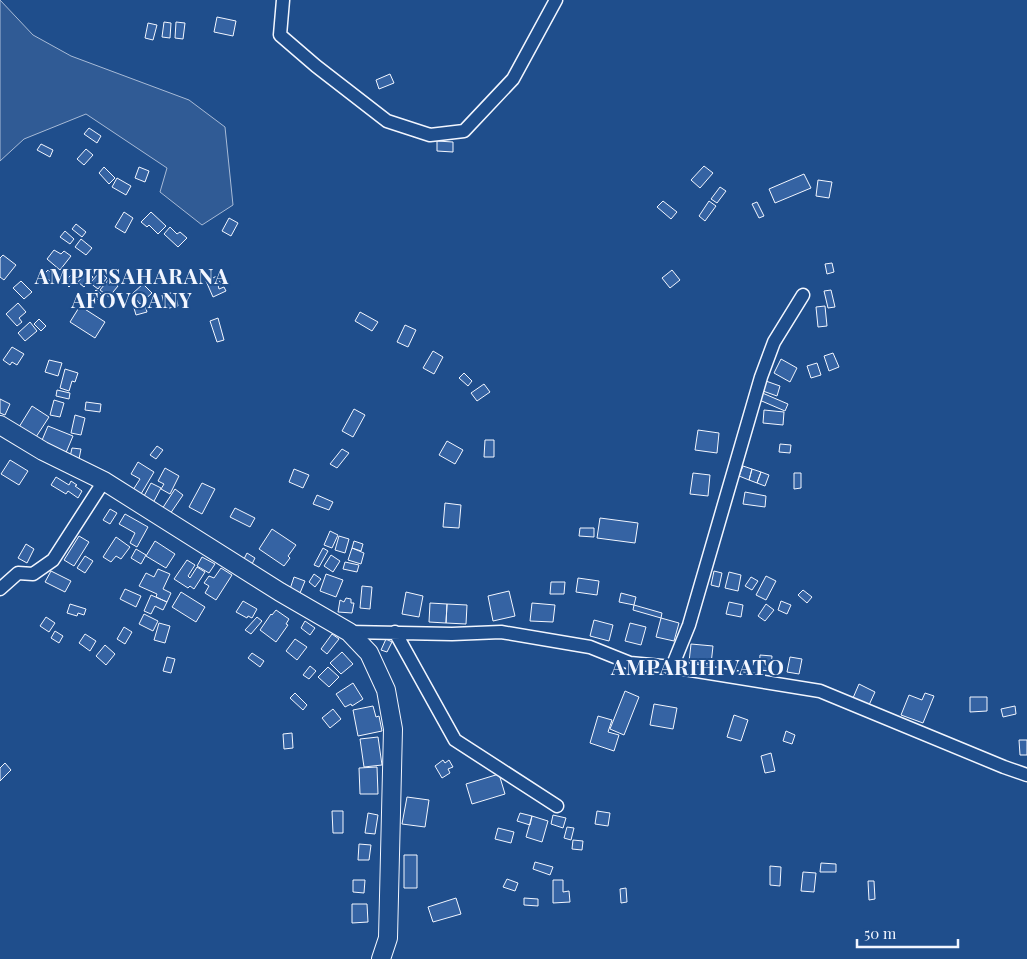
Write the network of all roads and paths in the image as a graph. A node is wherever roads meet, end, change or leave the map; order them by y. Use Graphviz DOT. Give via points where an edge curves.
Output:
graph roads {
  1 [pos="282,0"];
  2 [pos="556,0"];
  3 [pos="803,295"];
  4 [pos="0,425"];
  5 [pos="104,481"];
  6 [pos="0,589"];
  7 [pos="348,632"];
  8 [pos="395,632"];
  9 [pos="672,667"];
  10 [pos="1027,765"];
  11 [pos="1004,767"];
  12 [pos="1027,775"];
  13 [pos="556,806"];
  14 [pos="381,959"];
  1 -- 2 [label="street" via="280,35 387,121 430,135 464,131 513,78"];
  3 -- 9 [label="street" via="774,342 761,377 688,625"];
  4 -- 5 [label="main road" via="43,451"];
  5 -- 6 [label="street" via="53,560 33,574 18,573"];
  5 -- 7 [label="main road"];
  7 -- 8 [label="street"];
  7 -- 14 [label="main road" via="369,653 386,690 393,729 388,938"];
  8 -- 9 [label="street" via="501,632 590,647 630,664"];
  8 -- 13 [label="street" via="455,740"];
  9 -- 11 [label="street" via="820,692"];
  10 -- 11 [label="street"];
  11 -- 12 [label="street"];
}
